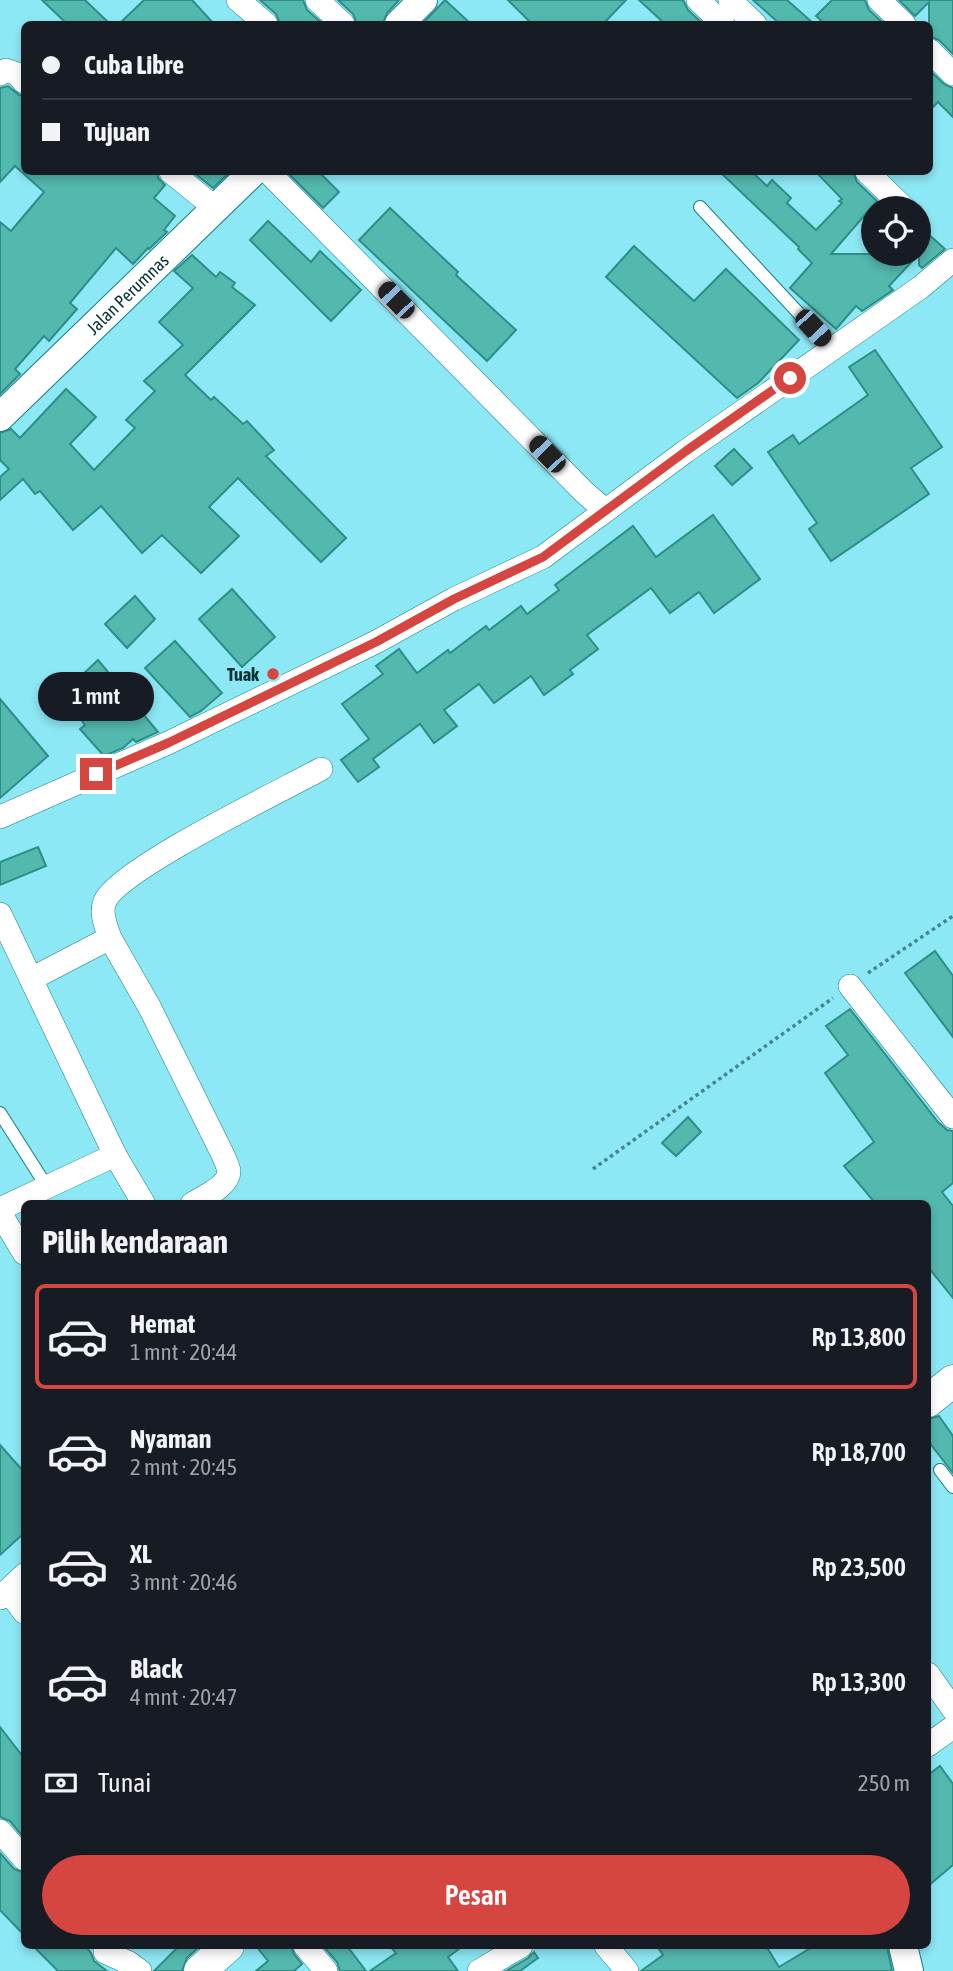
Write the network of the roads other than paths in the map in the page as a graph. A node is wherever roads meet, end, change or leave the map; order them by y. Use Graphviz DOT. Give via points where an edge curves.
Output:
graph roads {
  1 [pos="238,0"];
  2 [pos="317,0"];
  3 [pos="423,0"];
  4 [pos="698,0"];
  5 [pos="730,0"];
  6 [pos="879,0"];
  7 [pos="262,21"];
  8 [pos="340,21"];
  9 [pos="402,21"];
  10 [pos="720,21"];
  11 [pos="752,21"];
  12 [pos="901,21"];
  13 [pos="933,54"];
  14 [pos="0,74"];
  15 [pos="953,74"];
  16 [pos="21,79"];
  17 [pos="175,175"];
  18 [pos="250,175"];
  19 [pos="271,175"];
  20 [pos="870,175"];
  21 [pos="892,196"];
  22 [pos="214,207"];
  23 [pos="700,207"];
  24 [pos="951,266"];
  25 [pos="832,349"];
  26 [pos="0,417"];
  27 [pos="605,510"];
  28 [pos="321,769"];
  29 [pos="0,817"];
  30 [pos="0,914"];
  31 [pos="110,938"];
  32 [pos="31,979"];
  33 [pos="850,986"];
  34 [pos="0,1113"];
  35 [pos="953,1118"];
  36 [pos="115,1155"];
  37 [pos="47,1187"];
  38 [pos="21,1200"];
  39 [pos="22,1200"];
  40 [pos="142,1200"];
  41 [pos="198,1200"];
  42 [pos="0,1211"];
  43 [pos="21,1248"];
  44 [pos="953,1381"];
  45 [pos="931,1399"];
  46 [pos="940,1470"];
  47 [pos="953,1487"];
  48 [pos="11,1588"];
  49 [pos="21,1606"];
  50 [pos="931,1678"];
  51 [pos="953,1709"];
  52 [pos="953,1727"];
  53 [pos="931,1743"];
  54 [pos="0,1831"];
  55 [pos="21,1856"];
  56 [pos="225,1949"];
  57 [pos="308,1949"];
  58 [pos="516,1949"];
  59 [pos="609,1949"];
  60 [pos="904,1949"];
  61 [pos="107,1956"];
  62 [pos="140,1971"];
  63 [pos="200,1971"];
  64 [pos="326,1971"];
  65 [pos="479,1971"];
  66 [pos="627,1971"];
  67 [pos="909,1971"];
  1 -- 7 [label="street"];
  2 -- 8 [label="street"];
  3 -- 9 [label="street"];
  4 -- 10 [label="street"];
  5 -- 11 [label="street"];
  6 -- 12 [label="street"];
  13 -- 15 [label="street"];
  14 -- 16 [label="street" via="6,70"];
  17 -- 22 [label="street"];
  18 -- 22 [label="street, Jalan Perumnas"];
  19 -- 27 [label="street"];
  20 -- 21 [label="street"];
  22 -- 26 [label="street, Jalan Perumnas"];
  23 -- 25 [label="lane"];
  24 -- 25 [label="street"];
  25 -- 27 [label="street"];
  27 -- 29 [label="street" via="543,557 376,642 168,743"];
  28 -- 31 [label="street" via="124,879 103,905"];
  30 -- 32 [label="street"];
  31 -- 32 [label="street"];
  31 -- 41 [label="street" via="150,1008 229,1170 221,1185"];
  32 -- 36 [label="street"];
  33 -- 35 [label="street"];
  34 -- 37 [label="lane"];
  36 -- 37 [label="street"];
  36 -- 40 [label="street"];
  37 -- 39 [label="street"];
  38 -- 42 [label="street"];
  42 -- 43 [label="street"];
  44 -- 45 [label="main road"];
  46 -- 47 [label="lane"];
  48 -- 49 [label="street"];
  50 -- 51 [label="street"];
  52 -- 53 [label="street"];
  54 -- 55 [label="street"];
  56 -- 63 [label="main road"];
  57 -- 64 [label="street"];
  58 -- 65 [label="street"];
  59 -- 66 [label="street"];
  60 -- 67 [label="street"];
  61 -- 62 [label="street"];
}
